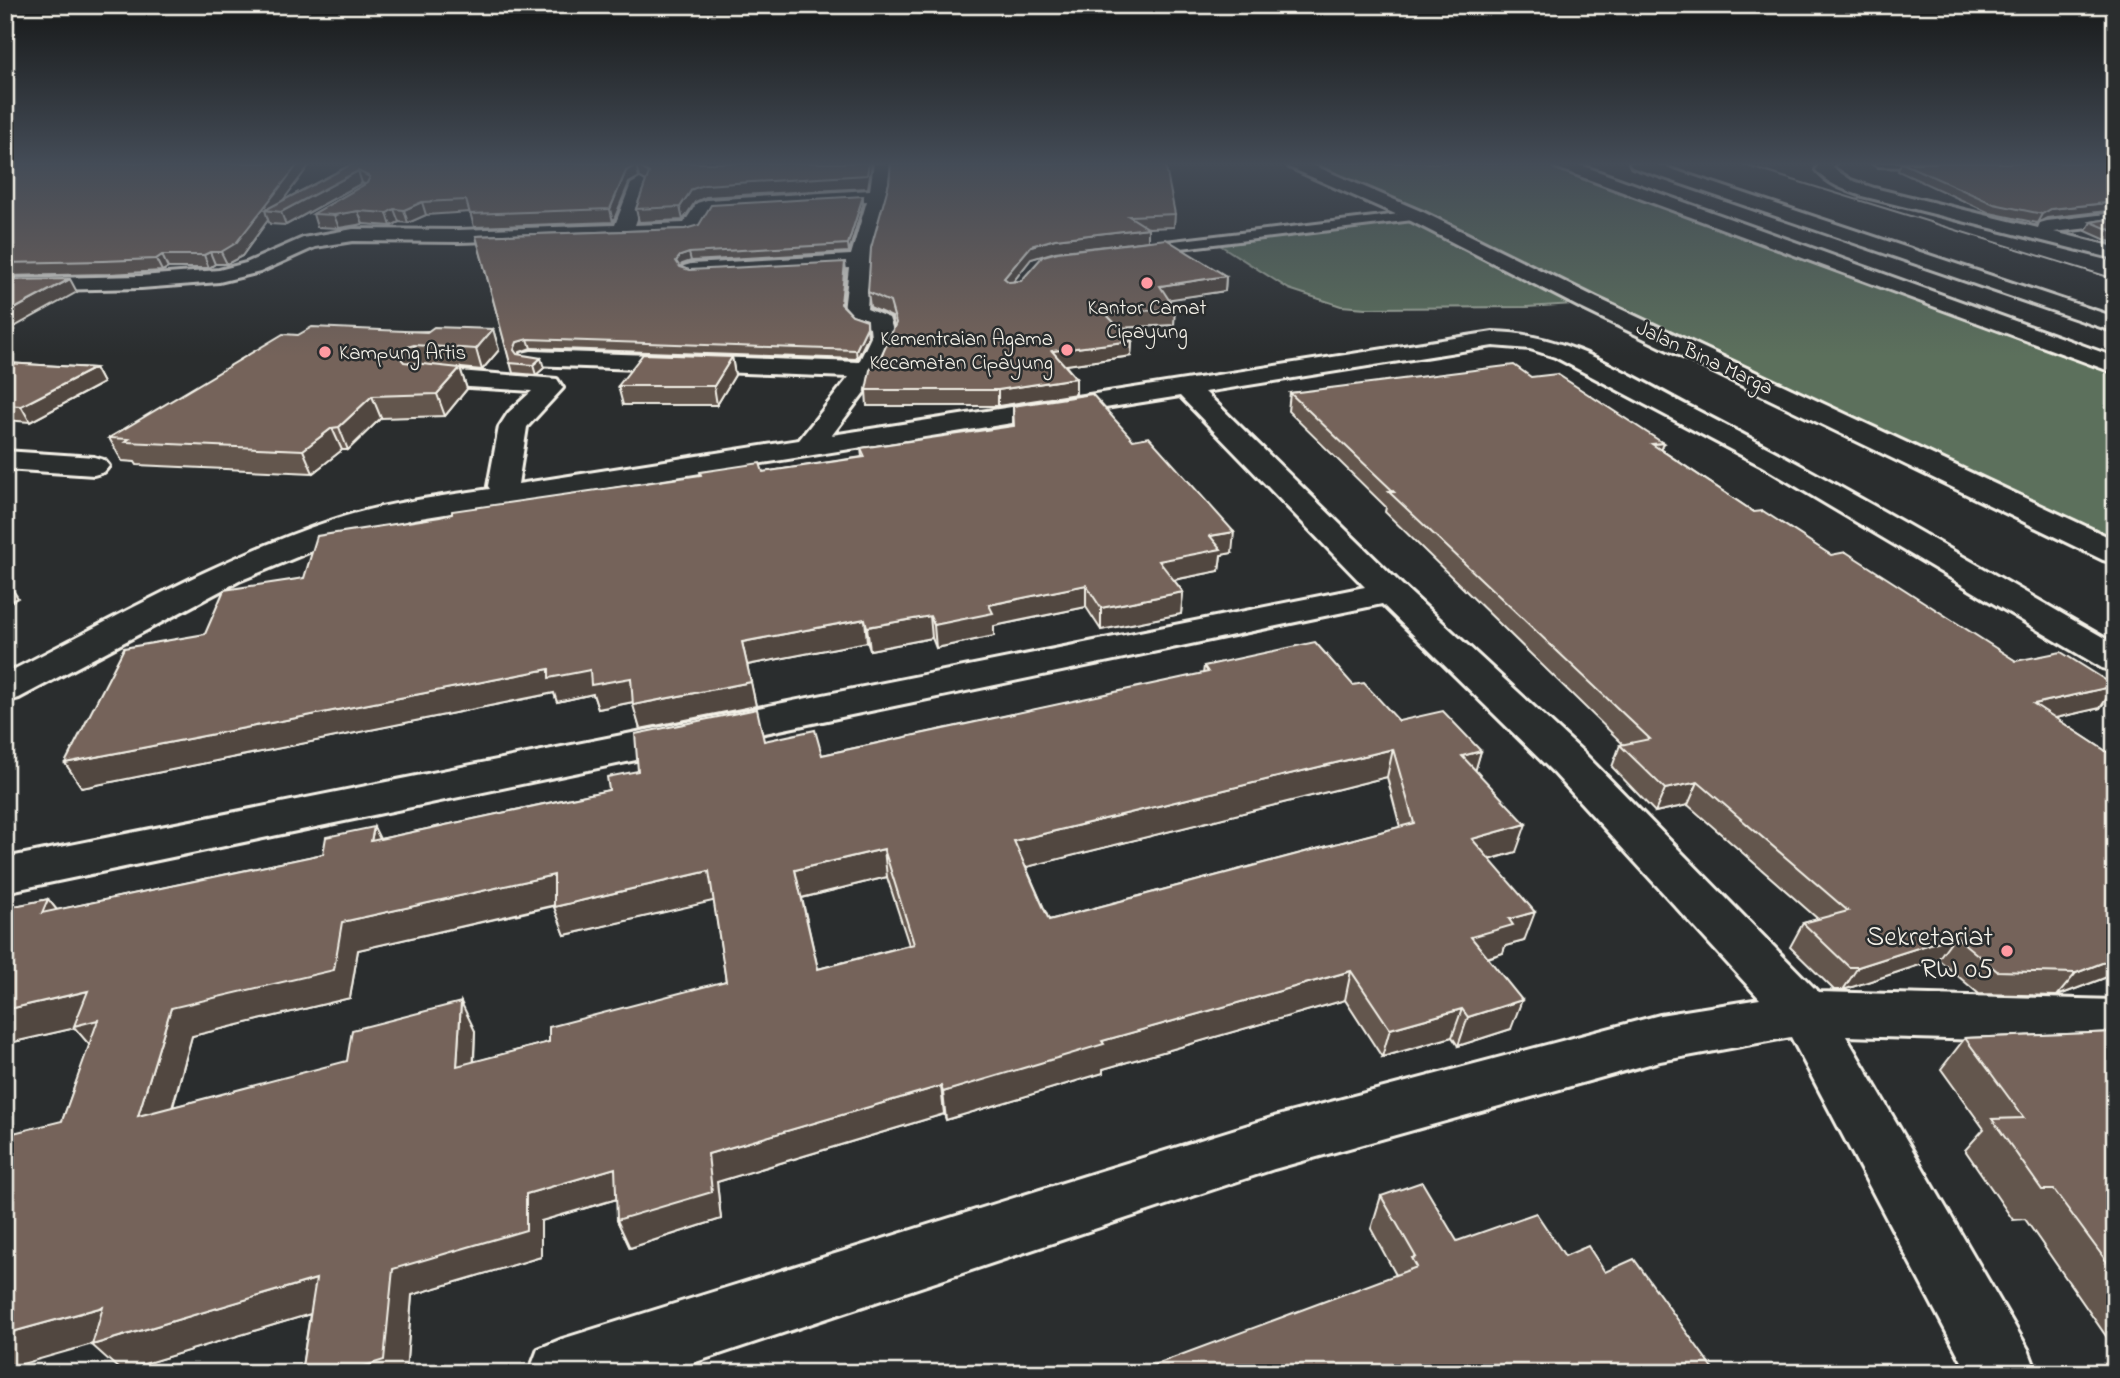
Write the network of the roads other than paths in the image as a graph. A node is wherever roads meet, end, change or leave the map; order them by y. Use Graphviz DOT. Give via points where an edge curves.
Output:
graph roads {
  1 [pos="298,227"];
  2 [pos="623,227"];
  3 [pos="690,227"];
  4 [pos="869,227"];
  5 [pos="1321,227"];
  6 [pos="1438,227"];
  7 [pos="1736,227"];
  8 [pos="1827,227"];
  9 [pos="2014,227"];
  10 [pos="2055,227"];
  11 [pos="622,231"];
  12 [pos="2035,232"];
  13 [pos="324,239"];
  14 [pos="1123,251"];
  15 [pos="2115,253"];
  16 [pos="860,261"];
  17 [pos="691,270"];
  18 [pos="5,285"];
  19 [pos="2115,325"];
  20 [pos="531,358"];
  21 [pos="2115,366"];
  22 [pos="868,370"];
  23 [pos="421,376"];
  24 [pos="1186,388"];
  25 [pos="814,442"];
  26 [pos="5,460"];
  27 [pos="94,466"];
  28 [pos="503,486"];
  29 [pos="2115,553"];
  30 [pos="227,574"];
  31 [pos="1390,592"];
  32 [pos="2115,660"];
  33 [pos="5,690"];
  34 [pos="5,875"];
  35 [pos="1805,1013"];
  36 [pos="2115,1021"];
  37 [pos="562,1373"];
  38 [pos="2004,1373"];
  1 -- 13 [label="main road" via="294,233"];
  2 -- 11 [label="main road"];
  3 -- 11 [label="main road"];
  4 -- 16 [label="main road"];
  5 -- 14 [label="lane"];
  6 -- 29 [label="main road, Jalan Bina Marga"];
  7 -- 21 [label="main road"];
  8 -- 19 [label="main road"];
  9 -- 12 [label="main road"];
  10 -- 12 [label="main road"];
  11 -- 13 [label="main road"];
  12 -- 15 [label="main road"];
  13 -- 18 [label="main road" via="253,268 219,276"];
  16 -- 17 [label="main road"];
  16 -- 22 [label="main road" via="855,311 881,323 883,337"];
  20 -- 22 [label="main road"];
  22 -- 25 [label="main road"];
  23 -- 28 [label="main road" via="548,384 550,388 513,427"];
  24 -- 25 [label="main road"];
  24 -- 31 [label="main road"];
  24 -- 32 [label="main road" via="1493,340 1550,345 1772,460"];
  25 -- 28 [label="main road"];
  25 -- 30 [label="main road" via="414,510 345,526"];
  26 -- 27 [label="main road"];
  28 -- 30 [label="main road" via="330,515"];
  30 -- 33 [label="main road"];
  31 -- 34 [label="main road"];
  31 -- 35 [label="main road" via="1569,763"];
  35 -- 36 [label="main road"];
  35 -- 37 [label="main road" via="1660,1038 1274,1143"];
  35 -- 38 [label="main road"];
}
